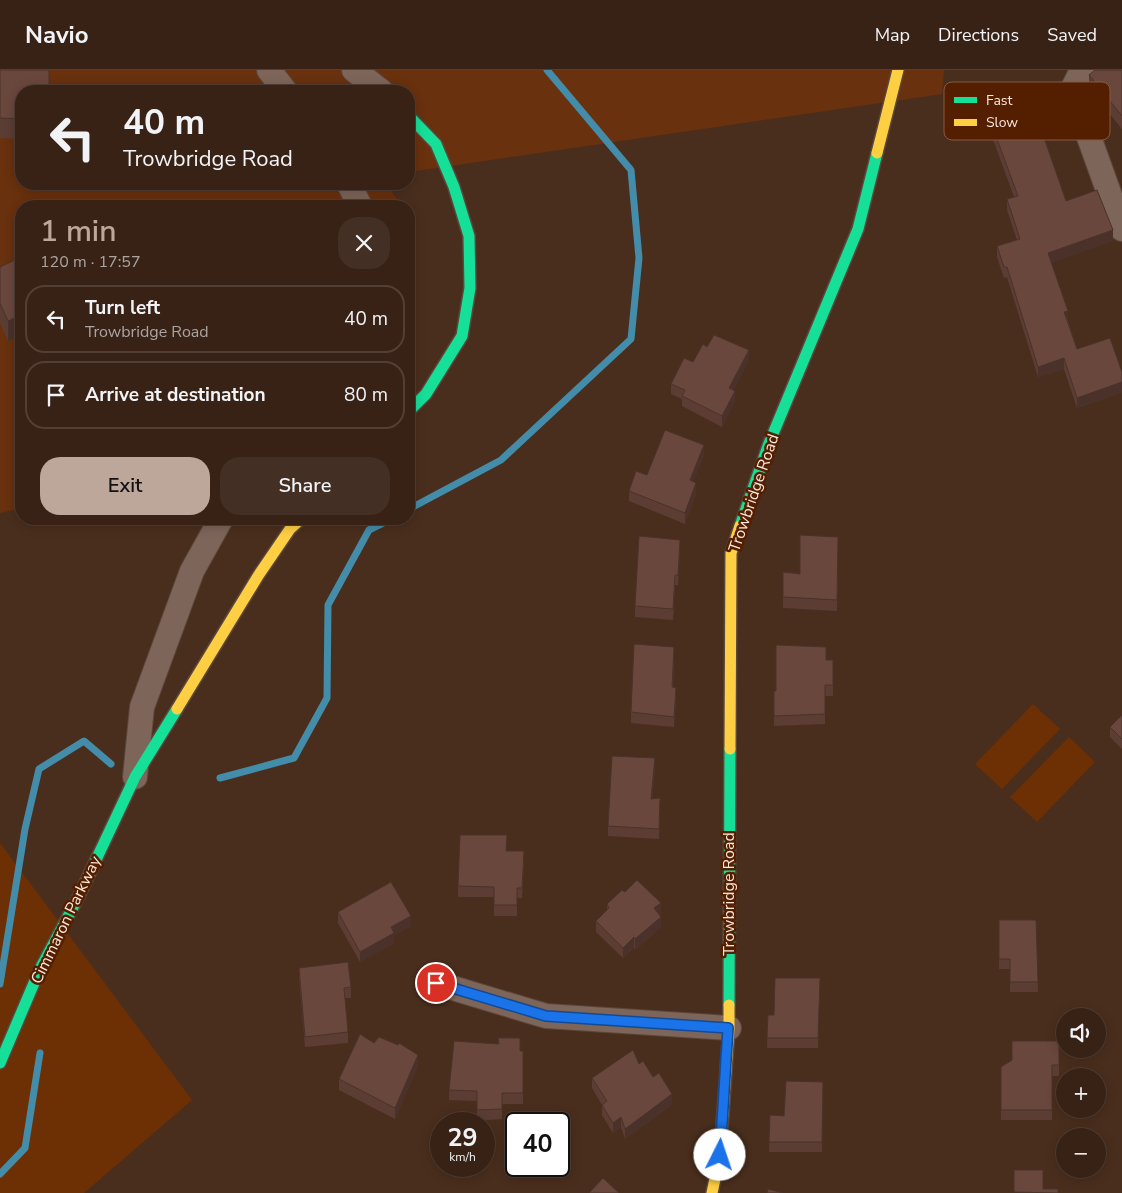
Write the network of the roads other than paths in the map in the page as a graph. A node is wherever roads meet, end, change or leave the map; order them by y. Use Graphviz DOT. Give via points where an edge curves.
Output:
graph roads {
  1 [pos="269,70"];
  2 [pos="354,70"];
  3 [pos="898,70"];
  4 [pos="1082,70"];
  5 [pos="1076,82"];
  6 [pos="280,85"];
  7 [pos="373,85"];
  8 [pos="415,122"];
  9 [pos="1090,140"];
  10 [pos="1122,229"];
  11 [pos="415,405"];
  12 [pos="218,525"];
  13 [pos="294,525"];
  14 [pos="135,777"];
  15 [pos="436,983"];
  16 [pos="728,1028"];
  17 [pos="0,1063"];
  18 [pos="712,1193"];
  1 -- 6 [label="street"];
  2 -- 7 [label="street"];
  3 -- 16 [label="street, Trowbridge Road" via="858,229 768,446 731,554"];
  4 -- 5 [label="street"];
  8 -- 11 [label="street" via="436,144 454,187 469,236 470,288 462,336 426,394"];
  9 -- 10 [label="street"];
  12 -- 14 [label="street, Cimmaron Parkway" via="192,570 142,707"];
  13 -- 14 [label="street, Cimmaron Parkway" via="261,572"];
  14 -- 17 [label="street, Cimmaron Parkway" via="80,896 40,969"];
  15 -- 16 [label="street" via="546,1016"];
  16 -- 18 [label="street, Trowbridge Road" via="720,1155"];
}
